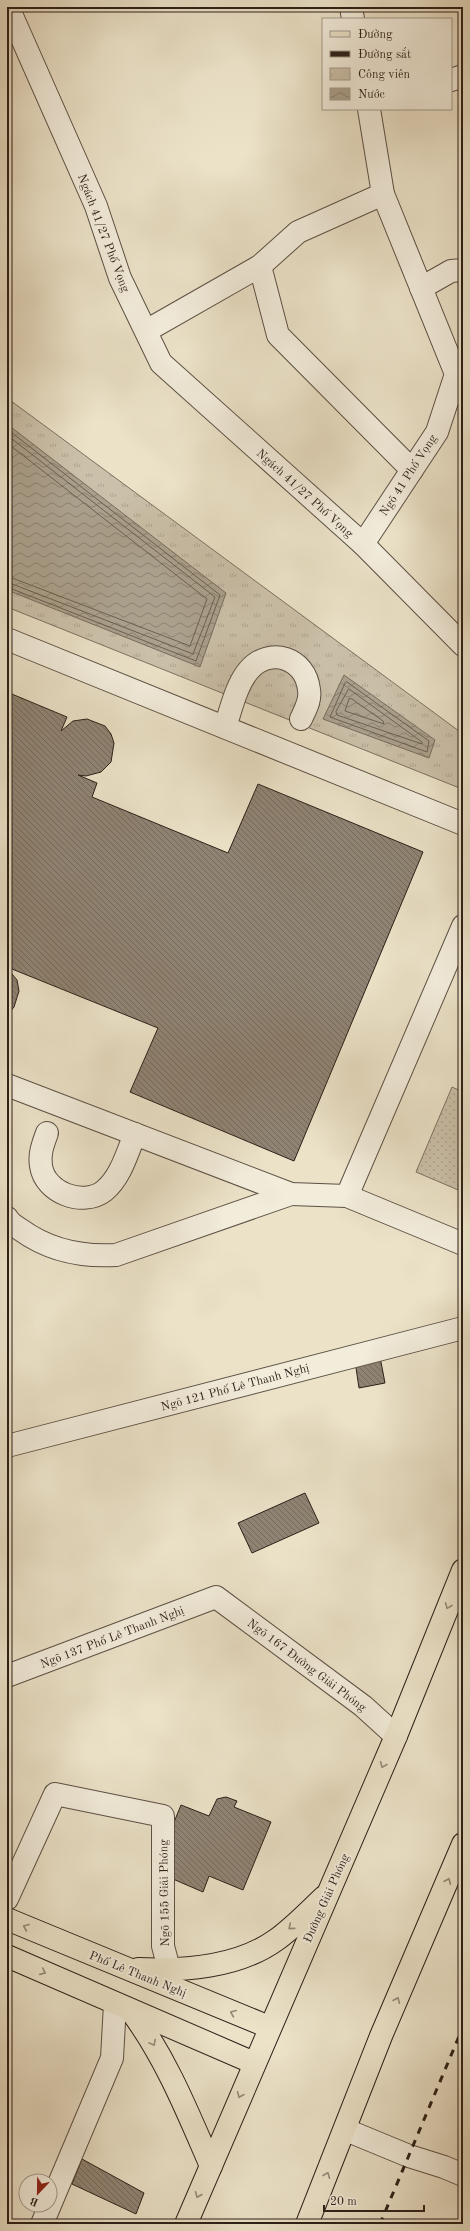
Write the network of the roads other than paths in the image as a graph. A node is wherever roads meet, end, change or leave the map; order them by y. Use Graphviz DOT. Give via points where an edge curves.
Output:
graph roads {
  1 [pos="8,7"];
  2 [pos="351,7"];
  3 [pos="353,18"];
  4 [pos="463,76"];
  5 [pos="452,80"];
  6 [pos="371,110"];
  7 [pos="384,194"];
  8 [pos="260,266"];
  9 [pos="463,270"];
  10 [pos="422,288"];
  11 [pos="146,331"];
  12 [pos="412,470"];
  13 [pos="363,544"];
  14 [pos="7,639"];
  15 [pos="463,645"];
  16 [pos="301,719"];
  17 [pos="225,728"];
  18 [pos="463,824"];
  19 [pos="463,926"];
  20 [pos="9,1091"];
  21 [pos="47,1133"];
  22 [pos="135,1134"];
  23 [pos="291,1194"];
  24 [pos="347,1196"];
  25 [pos="7,1218"];
  26 [pos="463,1244"];
  27 [pos="463,1328"];
  28 [pos="7,1446"];
  29 [pos="463,1570"];
  30 [pos="216,1597"];
  31 [pos="7,1676"];
  32 [pos="396,1736"];
  33 [pos="463,1844"];
  34 [pos="330,1891"];
  35 [pos="7,1899"];
  36 [pos="7,1919"];
  37 [pos="7,1956"];
  38 [pos="126,1969"];
  39 [pos="168,1969"];
  40 [pos="123,2008"];
  41 [pos="269,2027"];
  42 [pos="254,2064"];
  43 [pos="346,2130"];
  44 [pos="210,2166"];
  45 [pos="463,2175"];
  46 [pos="42,2224"];
  47 [pos="186,2224"];
  48 [pos="307,2224"];
  1 -- 11 [label="lane, Ngách 41/27 Phố Vọng" via="96,206 120,278"];
  2 -- 3 [label="lane"];
  4 -- 5 [label="lane"];
  6 -- 7 [label="lane, Ngõ 41 Phố Vọng"];
  7 -- 8 [label="lane" via="298,232"];
  7 -- 10 [label="lane, Ngõ 41 Phố Vọng"];
  8 -- 11 [label="lane"];
  8 -- 12 [label="lane" via="278,335"];
  9 -- 10 [label="lane" via="451,271"];
  10 -- 12 [label="lane, Ngõ 41 Phố Vọng" via="456,374 437,432"];
  11 -- 13 [label="lane, Ngách 41/27 Phố Vọng" via="161,363"];
  12 -- 13 [label="lane, Ngõ 41 Phố Vọng"];
  13 -- 15 [label="lane"];
  14 -- 17 [label="lane"];
  16 -- 17 [label="lane" via="310,690 305,675 289,659 271,657 261,660 244,676"];
  17 -- 18 [label="lane"];
  19 -- 24 [label="lane"];
  20 -- 22 [label="lane"];
  21 -- 22 [label="lane" via="40,1150 41,1167 48,1184 68,1195 84,1198 104,1191 116,1178"];
  22 -- 23 [label="lane"];
  23 -- 24 [label="lane"];
  23 -- 25 [label="lane" via="116,1255 90,1256 60,1250 31,1238"];
  24 -- 26 [label="lane"];
  27 -- 28 [label="lane, Ngõ 121 Phố Lê Thanh Nghị"];
  29 -- 32 [label="main road, Đường Giải Phóng, one-way"];
  30 -- 31 [label="lane, Ngõ 137 Phố Lê Thanh Nghị"];
  30 -- 32 [label="lane, Ngõ 167 Đường Giải Phóng" via="363,1706"];
  32 -- 34 [label="main road, Đường Giải Phóng, one-way"];
  43 -- 33 [label="main road, one-way" via="382,2036"];
  34 -- 39 [label="main road, one-way" via="275,1940 256,1951 216,1964"];
  34 -- 41 [label="main road, Đường Giải Phóng"];
  35 -- 39 [label="lane, Ngõ 155 Giải Phóng" via="56,1794 163,1816 164,1946"];
  38 -- 36 [label="main road, Phố Lê Thanh Nghị, one-way"];
  37 -- 40 [label="main road, one-way"];
  38 -- 39 [label="main road"];
  41 -- 38 [label="main road, Phố Lê Thanh Nghị, one-way"];
  40 -- 42 [label="main road"];
  40 -- 44 [label="main road, one-way" via="147,2033 187,2109"];
  40 -- 46 [label="lane" via="112,2058"];
  41 -- 42 [label="main road, Đường Giải Phóng"];
  42 -- 44 [label="main road, Đường Giải Phóng, one-way"];
  43 -- 45 [label="lane"];
  48 -- 43 [label="main road, one-way"];
  44 -- 47 [label="main road, Đường Giải Phóng, one-way"];
}
